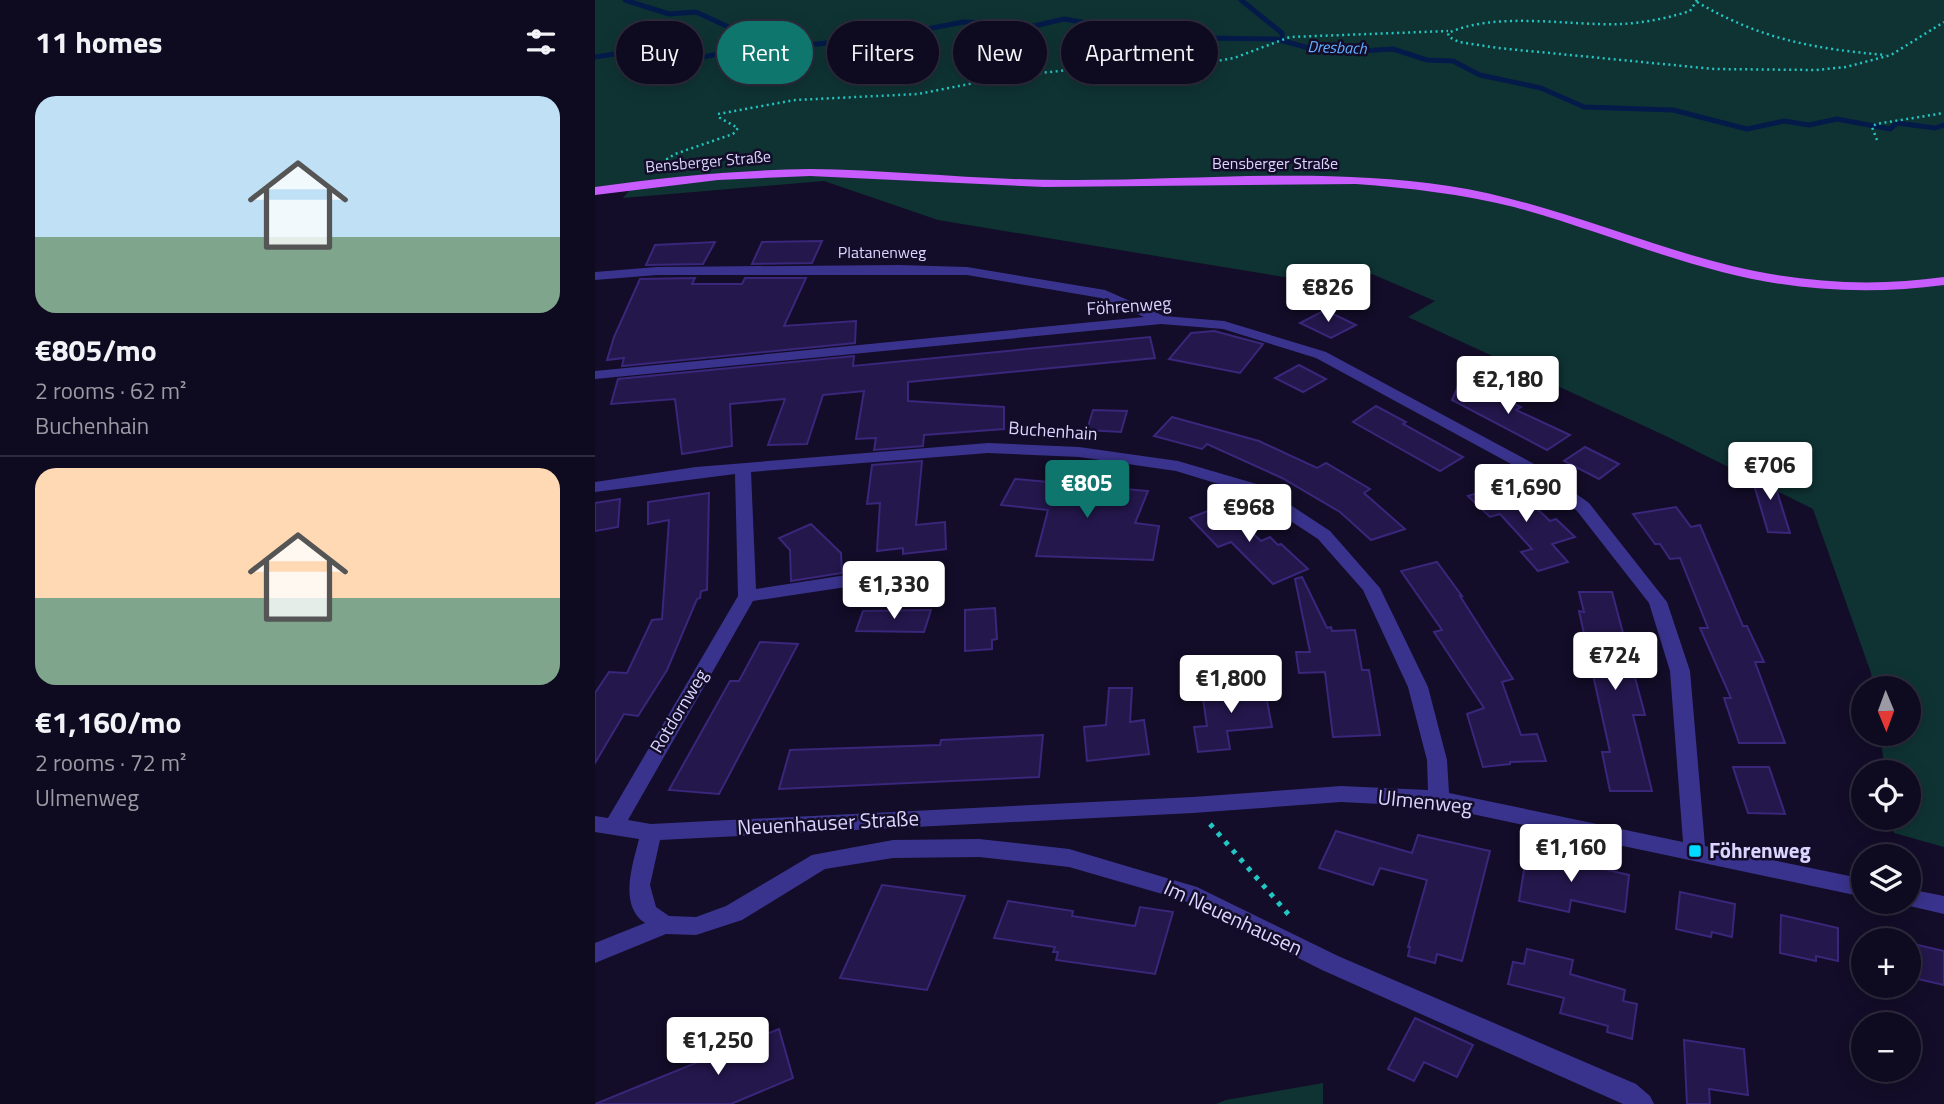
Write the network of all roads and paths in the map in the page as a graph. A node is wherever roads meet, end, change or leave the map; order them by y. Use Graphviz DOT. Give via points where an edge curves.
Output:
graph roads {
  1 [pos="1697,1"];
  2 [pos="1944,22"];
  3 [pos="1448,31"];
  4 [pos="1891,55"];
  5 [pos="1944,113"];
  6 [pos="1877,140"];
  7 [pos="680,179"];
  8 [pos="595,191"];
  9 [pos="595,276"];
  10 [pos="1944,281"];
  11 [pos="1161,320"];
  12 [pos="595,375"];
  13 [pos="744,468"];
  14 [pos="595,487"];
  15 [pos="879,576"];
  16 [pos="747,596"];
  17 [pos="1439,799"];
  18 [pos="1193,805"];
  19 [pos="1062,812"];
  20 [pos="604,826"];
  21 [pos="651,832"];
  22 [pos="1695,851"];
  23 [pos="1851,885"];
  24 [pos="1921,900"];
  25 [pos="1944,905"];
  26 [pos="1293,921"];
  27 [pos="665,925"];
  28 [pos="595,953"];
  29 [pos="1641,1104"];
  1 -- 3 [label="path" via="1690,11 1623,24 1515,23"];
  1 -- 4 [label="path" via="1724,19 1794,43"];
  2 -- 4 [label="path"];
  3 -- 4 [label="path" via="1448,37 1459,42 1498,48 1714,69 1846,67"];
  3 -- 7 [label="path" via="1290,37 1234,58 1199,64 1131,63 918,94 766,103 718,114 738,128 727,139 677,150 667,159"];
  5 -- 6 [label="path" via="1876,124 1872,127"];
  7 -- 8 [label="main road, Bensberger Straße"];
  7 -- 10 [label="main road, Bensberger Straße" via="798,173 1071,184 1369,180 1489,198 1727,269 1789,281 1877,287"];
  9 -- 11 [label="street, Platanenweg" via="657,271 967,271 1105,294"];
  11 -- 12 [label="street, Föhrenweg"];
  11 -- 22 [label="street, Föhrenweg" via="1224,325 1321,355 1530,468 1583,507 1658,602 1680,671"];
  13 -- 14 [label="street, Buchenhain"];
  13 -- 16 [label="street"];
  13 -- 17 [label="street, Buchenhain" via="988,448 1079,452 1178,466 1254,489 1324,535 1371,588 1418,687 1437,760"];
  15 -- 16 [label="street"];
  16 -- 20 [label="street, Rotdornweg"];
  17 -- 18 [label="street, Ulmenweg" via="1341,794"];
  17 -- 22 [label="street, Ulmenweg"];
  18 -- 19 [label="street, Ulmenweg"];
  18 -- 26 [label="path"];
  19 -- 21 [label="street, Neuenhauser Straße"];
  20 -- 21 [label="street, Neuenhauser Straße"];
  21 -- 27 [label="street" via="639,885 646,912"];
  22 -- 23 [label="street, Ulmenweg"];
  24 -- 25 [label="street"];
  27 -- 28 [label="street"];
  27 -- 29 [label="street, Im Neuenhausen" via="696,926 734,913 820,861 844,857 893,849 979,848 1069,858 1189,893 1330,963 1627,1092"];
}
